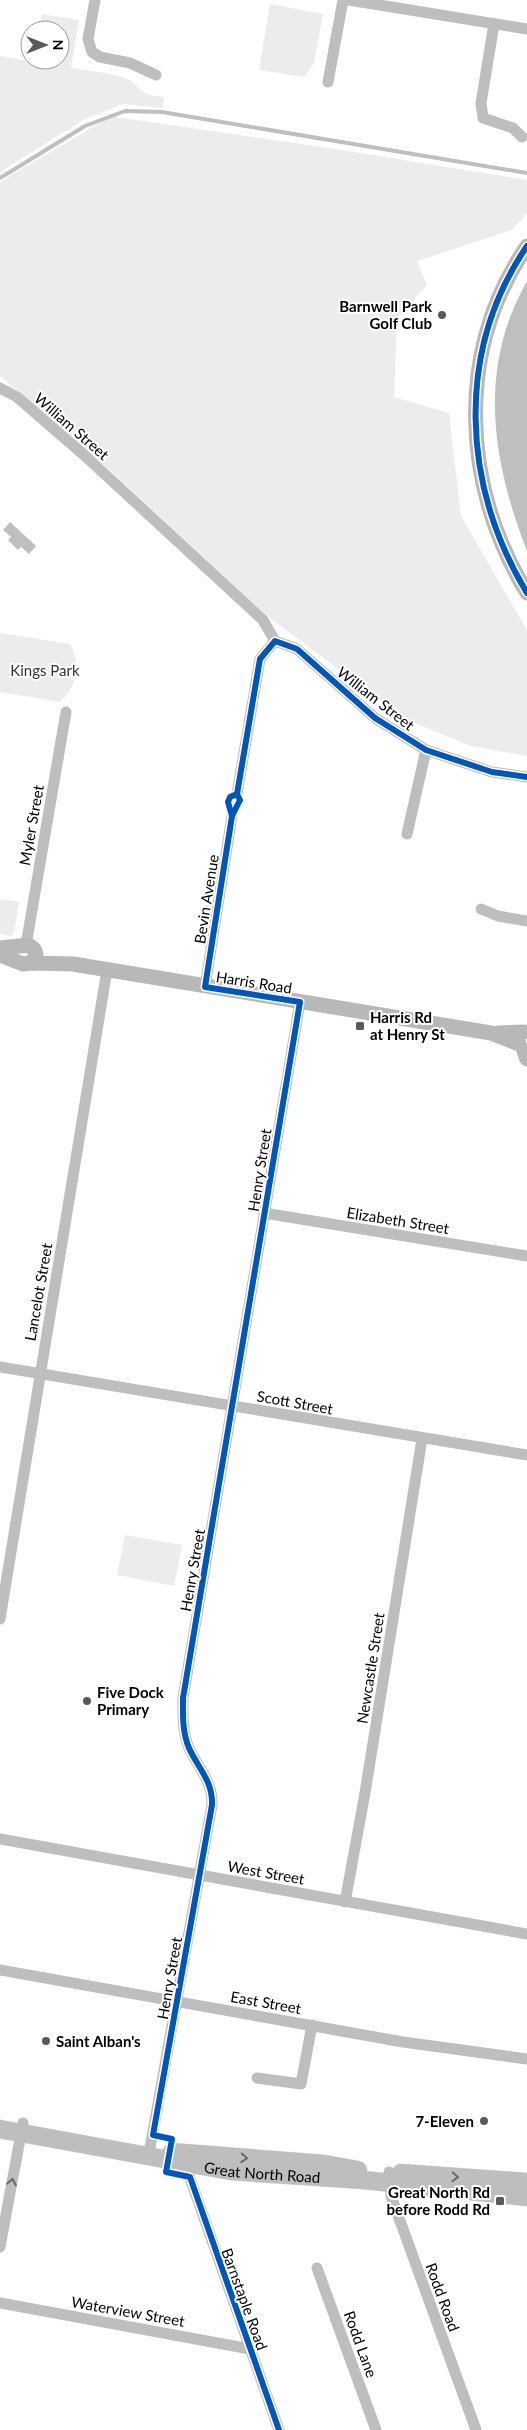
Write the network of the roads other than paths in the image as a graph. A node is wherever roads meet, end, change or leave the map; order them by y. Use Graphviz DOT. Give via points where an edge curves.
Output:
graph roads {
  1 [pos="95,0"];
  2 [pos="343,0"];
  3 [pos="349,0"];
  4 [pos="494,24"];
  5 [pos="527,29"];
  6 [pos="156,75"];
  7 [pos="328,82"];
  8 [pos="522,137"];
  9 [pos="527,246"];
  10 [pos="0,388"];
  11 [pos="527,593"];
  12 [pos="275,641"];
  13 [pos="66,712"];
  14 [pos="426,750"];
  15 [pos="527,777"];
  16 [pos="237,794"];
  17 [pos="232,816"];
  18 [pos="407,834"];
  19 [pos="481,909"];
  20 [pos="527,921"];
  21 [pos="0,948"];
  22 [pos="26,953"];
  23 [pos="0,955"];
  24 [pos="107,970"];
  25 [pos="205,986"];
  26 [pos="300,1002"];
  27 [pos="525,1044"];
  28 [pos="264,1213"];
  29 [pos="527,1256"];
  30 [pos="0,1367"];
  31 [pos="39,1374"];
  32 [pos="233,1407"];
  33 [pos="422,1439"];
  34 [pos="527,1455"];
  35 [pos="0,1619"];
  36 [pos="0,1839"];
  37 [pos="200,1875"];
  38 [pos="345,1902"];
  39 [pos="527,1934"];
  40 [pos="0,1970"];
  41 [pos="178,2001"];
  42 [pos="312,2025"];
  43 [pos="527,2059"];
  44 [pos="257,2078"];
  45 [pos="0,2119"];
  46 [pos="22,2128"];
  47 [pos="0,2129"];
  48 [pos="150,2148"];
  49 [pos="186,2164"];
  50 [pos="390,2178"];
  51 [pos="527,2182"];
  52 [pos="527,2197"];
  53 [pos="0,2247"];
  54 [pos="317,2268"];
  55 [pos="0,2303"];
  56 [pos="250,2349"];
  57 [pos="279,2430"];
  58 [pos="376,2430"];
  59 [pos="476,2430"];
  1 -- 6 [label="street" via="88,39 92,52 100,57 130,62"];
  2 -- 7 [label="street"];
  3 -- 4 [label="street"];
  4 -- 5 [label="street"];
  4 -- 8 [label="street" via="481,103 483,118 513,128"];
  9 -- 11 [label="main road" via="515,263 494,308 482,354 476,407 479,467 491,519"];
  10 -- 12 [label="street, William Street" via="17,397 84,455 263,620"];
  12 -- 14 [label="street, William Street" via="296,649 375,718"];
  12 -- 16 [label="street" via="260,659"];
  13 -- 22 [label="street, Myler Street"];
  14 -- 15 [label="street, William Street" via="492,772"];
  14 -- 18 [label="street"];
  17 -- 25 [label="street, Bevin Avenue"];
  19 -- 20 [label="street"];
  21 -- 22 [label="main road, Harris Road"];
  22 -- 23 [label="main road, Harris Road"];
  22 -- 24 [label="main road, Harris Road"];
  24 -- 25 [label="main road, Harris Road"];
  24 -- 31 [label="street, Lancelot Street"];
  25 -- 26 [label="main road, Harris Road"];
  26 -- 27 [label="main road, Harris Road" via="491,1033"];
  26 -- 28 [label="street, Henry Street"];
  28 -- 29 [label="street, Elizabeth Street"];
  28 -- 32 [label="street, Henry Street"];
  30 -- 31 [label="street, Scott Street"];
  31 -- 32 [label="street, Scott Street"];
  31 -- 35 [label="street, Lancelot Street"];
  32 -- 33 [label="street, Scott Street"];
  32 -- 37 [label="street, Henry Street" via="183,1698 189,1748 213,1795"];
  33 -- 34 [label="street, Scott Street"];
  33 -- 38 [label="street, Newcastle Street" via="366,1793"];
  36 -- 37 [label="street, West Street"];
  37 -- 38 [label="street, West Street"];
  37 -- 41 [label="street, Henry Street"];
  38 -- 39 [label="street, West Street"];
  40 -- 41 [label="street, East Street"];
  41 -- 42 [label="street, East Street"];
  41 -- 48 [label="street, Henry Street"];
  42 -- 43 [label="street, East Street" via="403,2042"];
  42 -- 44 [label="street" via="301,2084"];
  45 -- 46 [label="main road, Great North Road"];
  46 -- 47 [label="main road, Great North Road"];
  46 -- 48 [label="main road, Great North Road"];
  46 -- 49 [label="main road, Great North Road"];
  53 -- 46 [label="street, one-way"];
  48 -- 50 [label="main road, Great North Road, one-way" via="324,2164"];
  49 -- 50 [label="main road, Great North Road" via="230,2171"];
  49 -- 56 [label="street, Barnstaple Road"];
  50 -- 51 [label="main road, Great North Road, one-way"];
  50 -- 52 [label="main road, Great North Road"];
  50 -- 59 [label="street, Rodd Road" via="394,2206"];
  54 -- 58 [label="street, Rodd Lane"];
  55 -- 56 [label="street, Waterview Street"];
  56 -- 57 [label="street, Barnstaple Road"];
}
